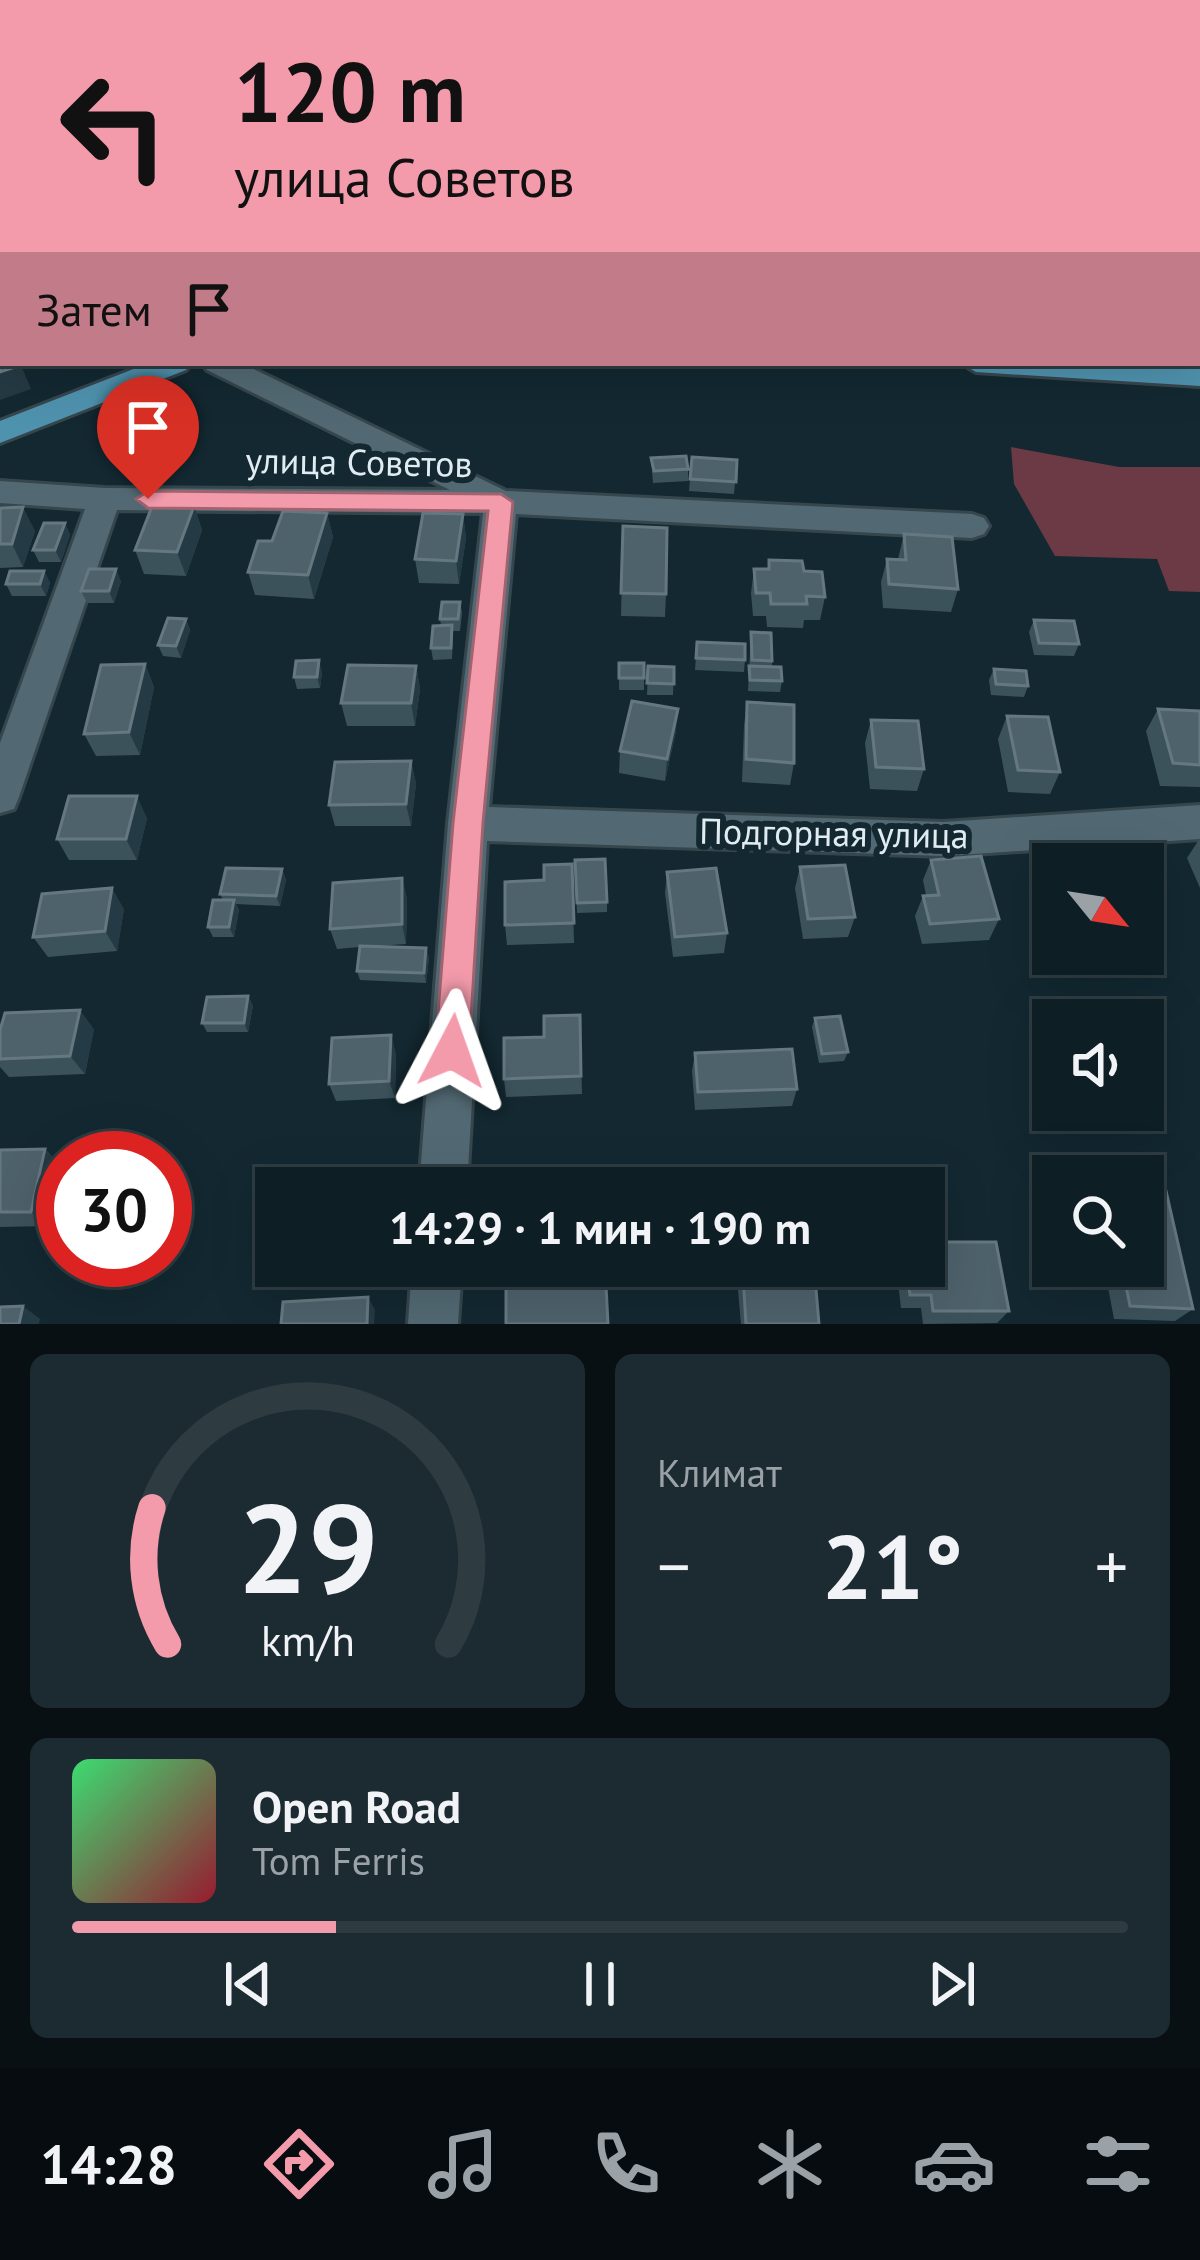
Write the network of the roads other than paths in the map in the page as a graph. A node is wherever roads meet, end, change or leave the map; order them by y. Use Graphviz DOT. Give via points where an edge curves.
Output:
graph roads {
  1 [pos="168,366"];
  2 [pos="224,366"];
  3 [pos="1028,366"];
  4 [pos="1200,376"];
  5 [pos="0,433"];
  6 [pos="0,492"];
  7 [pos="104,499"];
  8 [pos="501,502"];
  9 [pos="972,526"];
  10 [pos="0,797"];
  11 [pos="1200,822"];
  12 [pos="468,823"];
  13 [pos="444,1167"];
  14 [pos="436,1287"];
  15 [pos="434,1324"];
  1 -- 5 [label="main road"];
  2 -- 8 [label="street, улица Советов"];
  3 -- 4 [label="main road"];
  6 -- 7 [label="street, улица Советов"];
  7 -- 8 [label="street, улица Советов"];
  7 -- 10 [label="street"];
  8 -- 9 [label="street, улица Советов"];
  8 -- 12 [label="street"];
  11 -- 12 [label="street, Подгорная улица" via="944,839"];
  12 -- 13 [label="street"];
  14 -- 15 [label="street"];
}
